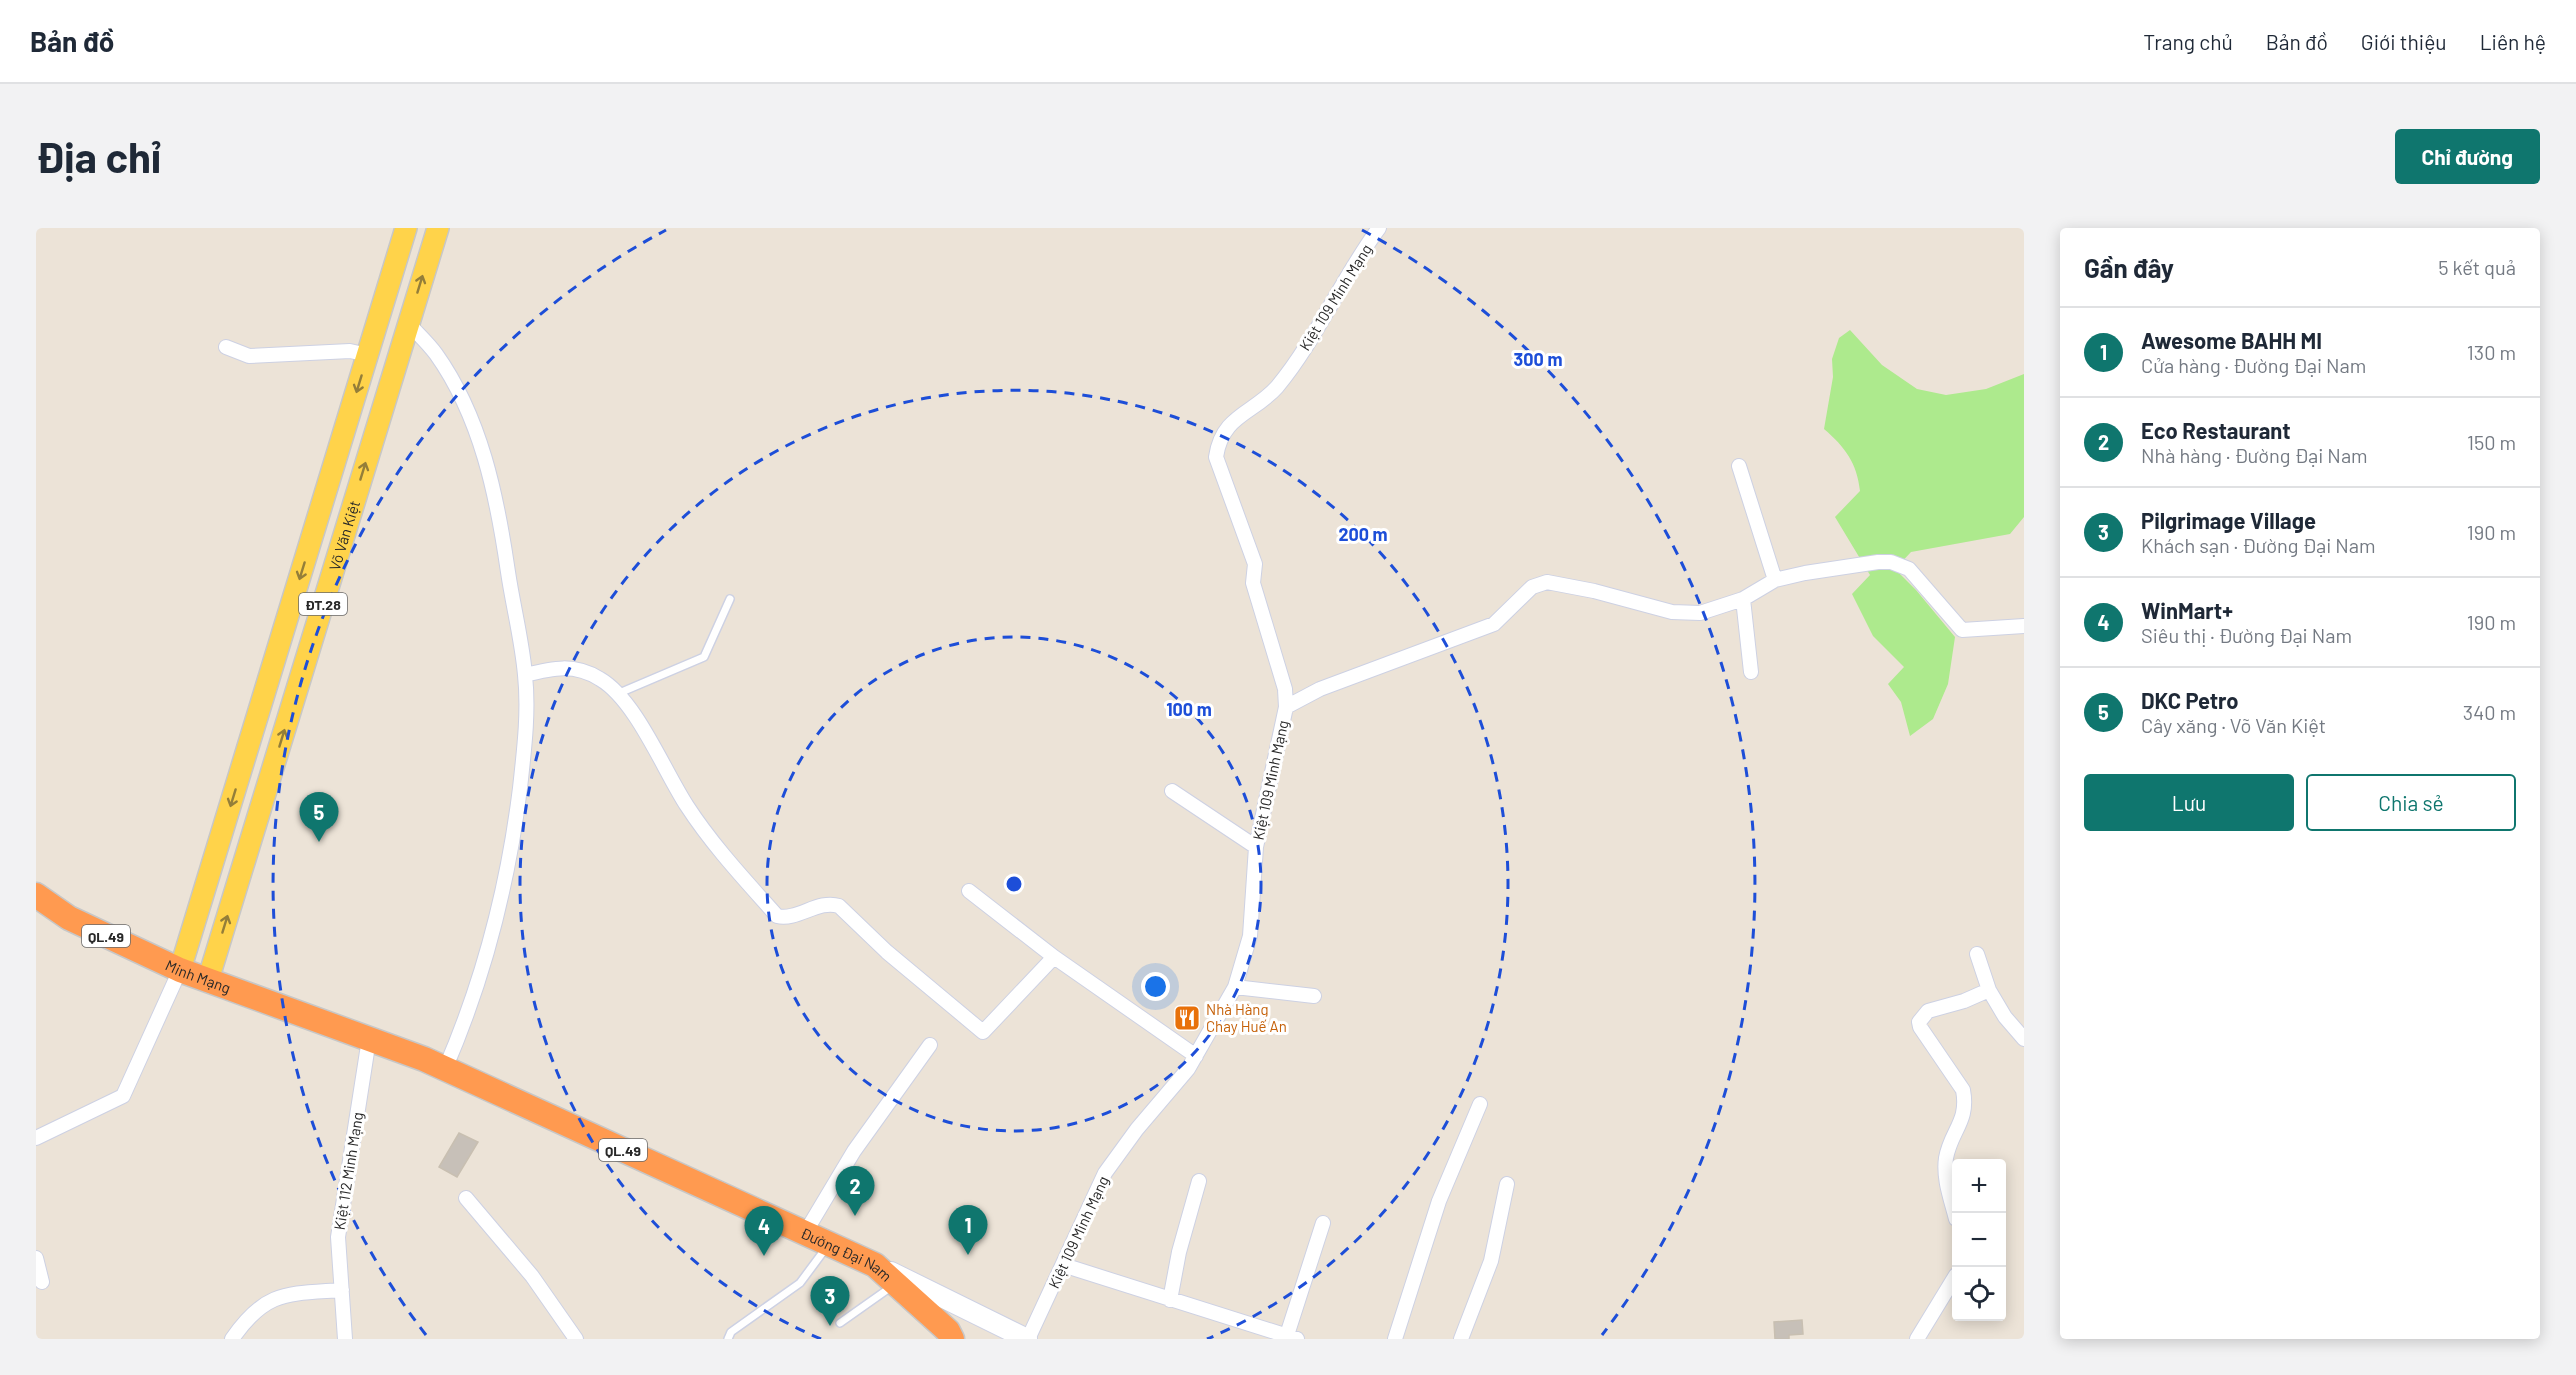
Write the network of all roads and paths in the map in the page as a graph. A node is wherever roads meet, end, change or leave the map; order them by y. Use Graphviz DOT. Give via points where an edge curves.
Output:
graph roads {
  1 [pos="406,228"];
  2 [pos="438,228"];
  3 [pos="1378,228"];
  4 [pos="408,323"];
  5 [pos="226,347"];
  6 [pos="368,355"];
  7 [pos="1739,466"];
  8 [pos="327,488"];
  9 [pos="356,496"];
  10 [pos="1774,580"];
  11 [pos="730,599"];
  12 [pos="1743,599"];
  13 [pos="2024,626"];
  14 [pos="1751,672"];
  15 [pos="525,675"];
  16 [pos="617,694"];
  17 [pos="1286,707"];
  18 [pos="1172,791"];
  19 [pos="1256,847"];
  20 [pos="969,891"];
  21 [pos="36,896"];
  22 [pos="1977,954"];
  23 [pos="1054,957"];
  24 [pos="180,970"];
  25 [pos="208,980"];
  26 [pos="1235,987"];
  27 [pos="1989,990"];
  28 [pos="1314,996"];
  29 [pos="369,1039"];
  30 [pos="2024,1039"];
  31 [pos="930,1045"];
  32 [pos="1196,1056"];
  33 [pos="445,1069"];
  34 [pos="1479,1104"];
  35 [pos="36,1138"];
  36 [pos="1199,1181"];
  37 [pos="1507,1184"];
  38 [pos="466,1198"];
  39 [pos="1954,1213"];
  40 [pos="1323,1223"];
  41 [pos="805,1233"];
  42 [pos="830,1244"];
  43 [pos="36,1258"];
  44 [pos="875,1264"];
  45 [pos="1063,1266"];
  46 [pos="42,1282"];
  47 [pos="1952,1282"];
  48 [pos="896,1284"];
  49 [pos="342,1290"];
  50 [pos="1170,1300"];
  51 [pos="840,1323"];
  52 [pos="1292,1337"];
  53 [pos="232,1339"];
  54 [pos="345,1339"];
  55 [pos="576,1339"];
  56 [pos="728,1339"];
  57 [pos="952,1339"];
  58 [pos="1027,1339"];
  59 [pos="1395,1339"];
  60 [pos="1461,1339"];
  61 [pos="1917,1339"];
  1 -- 6 [label="main road, Võ Văn Kiệt / ĐT.28"];
  4 -- 2 [label="main road, Võ Văn Kiệt / ĐT.28, one-way"];
  3 -- 17 [label="street, Kiệt 109 Minh Mạng" via="1277,387 1228,426 1218,441 1216,457 1255,564 1253,583"];
  9 -- 4 [label="main road, Võ Văn Kiệt / ĐT.28, one-way"];
  4 -- 15 [label="street" via="450,377 485,458 500,517"];
  5 -- 6 [label="street" via="249,356 350,351"];
  6 -- 8 [label="main road, Võ Văn Kiệt / ĐT.28, one-way"];
  7 -- 10 [label="street"];
  8 -- 9 [label="main road"];
  8 -- 24 [label="main road, Võ Văn Kiệt / ĐT.28, one-way"];
  25 -- 9 [label="main road, Võ Văn Kiệt / ĐT.28, one-way"];
  10 -- 12 [label="street"];
  10 -- 13 [label="street" via="1892,562 1909,569 1962,630"];
  11 -- 16 [label="lane" via="704,657"];
  12 -- 14 [label="street"];
  12 -- 17 [label="street" via="1700,613 1672,612 1547,582 1532,587 1494,624 1320,688"];
  15 -- 16 [label="street" via="548,669 579,669 600,679"];
  15 -- 33 [label="street" via="523,763 509,863 484,965"];
  16 -- 23 [label="street" via="687,807 777,916 786,918 831,903 839,906 887,952 983,1032"];
  17 -- 19 [label="street, Kiệt 109 Minh Mạng"];
  18 -- 19 [label="street"];
  19 -- 26 [label="street, Kiệt 109 Minh Mạng" via="1250,936"];
  20 -- 23 [label="street"];
  21 -- 24 [label="highway, Minh Mạng / QL.49" via="69,918"];
  22 -- 27 [label="street"];
  23 -- 32 [label="street"];
  24 -- 25 [label="highway, Minh Mạng / QL.49"];
  24 -- 35 [label="street" via="123,1096"];
  25 -- 29 [label="highway, Minh Mạng / QL.49"];
  26 -- 28 [label="street"];
  26 -- 32 [label="street, Kiệt 109 Minh Mạng"];
  27 -- 30 [label="street"];
  27 -- 39 [label="street" via="1928,1011 1919,1022 1963,1090 1965,1113 1946,1158 1946,1184"];
  29 -- 33 [label="highway, Đường Đại Nam / QL.49"];
  29 -- 49 [label="street, Kiệt 112 Minh Mạng" via="338,1236"];
  31 -- 41 [label="street" via="854,1152"];
  32 -- 45 [label="street, Kiệt 109 Minh Mạng" via="1105,1173"];
  33 -- 41 [label="highway, Đường Đại Nam / QL.49"];
  34 -- 59 [label="street" via="1439,1202"];
  36 -- 50 [label="street"];
  37 -- 60 [label="street" via="1491,1261"];
  38 -- 55 [label="street" via="532,1276"];
  40 -- 52 [label="street"];
  41 -- 42 [label="highway, Đường Đại Nam / QL.49"];
  42 -- 44 [label="highway, Đường Đại Nam / QL.49"];
  42 -- 56 [label="lane" via="800,1283 731,1332"];
  43 -- 46 [label="street"];
  44 -- 48 [label="highway, QL.49"];
  44 -- 58 [label="street, Đường Đại Nam"];
  45 -- 50 [label="street"];
  45 -- 58 [label="street, Kiệt 109 Minh Mạng"];
  47 -- 61 [label="street"];
  48 -- 51 [label="lane"];
  48 -- 57 [label="highway, QL.49"];
  49 -- 53 [label="street" via="282,1294 262,1306"];
  49 -- 54 [label="street, Kiệt 112 Minh Mạng"];
  50 -- 52 [label="street"];
}
